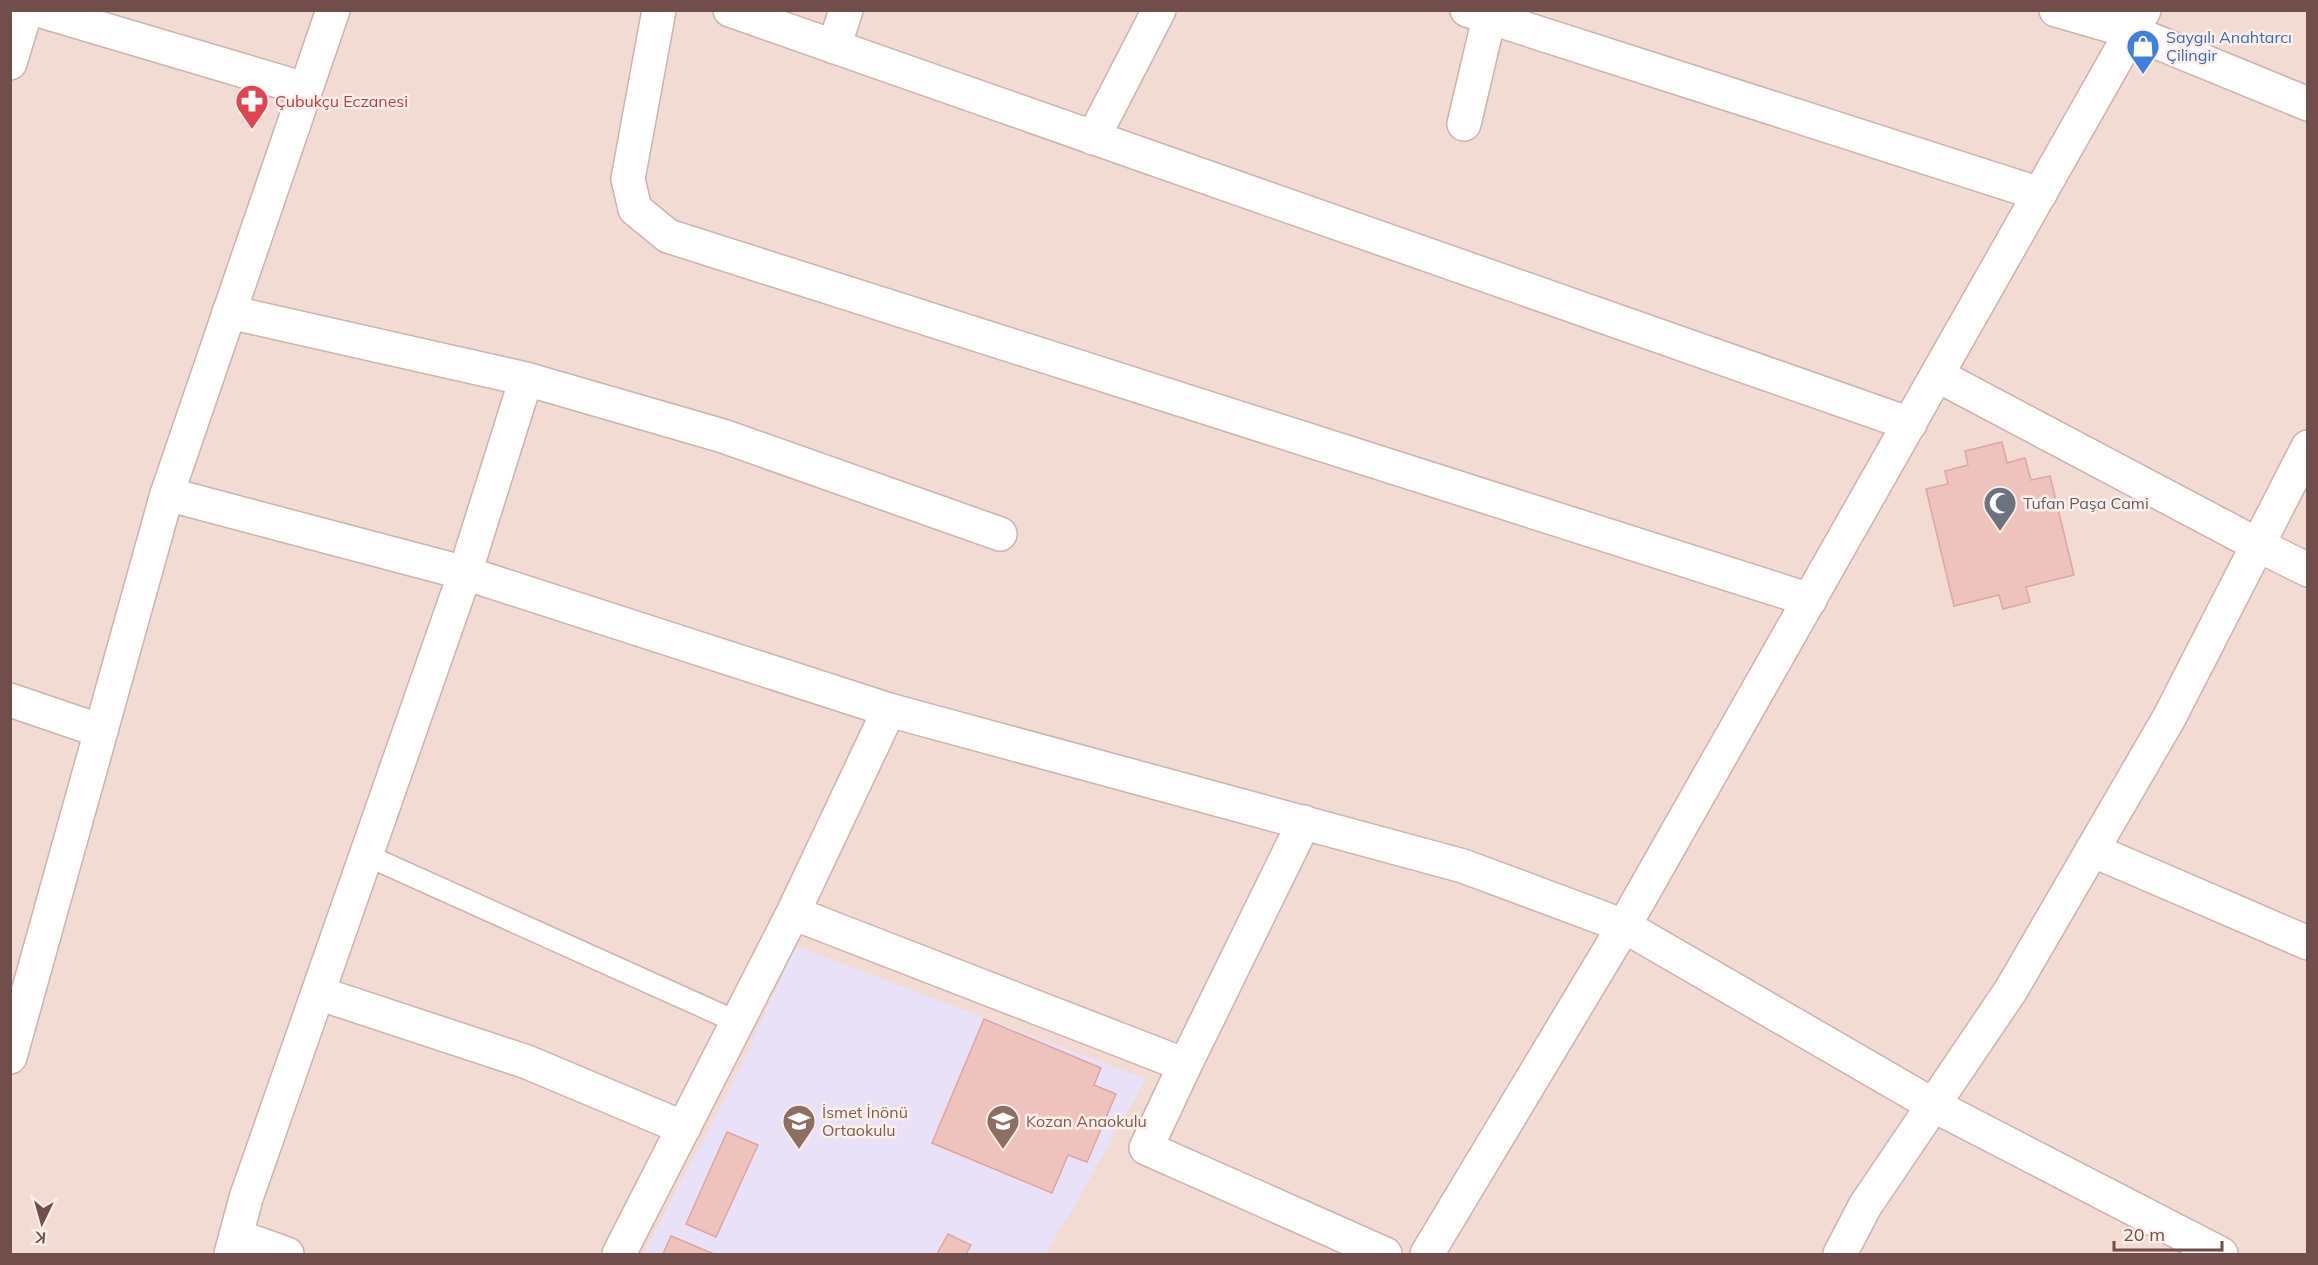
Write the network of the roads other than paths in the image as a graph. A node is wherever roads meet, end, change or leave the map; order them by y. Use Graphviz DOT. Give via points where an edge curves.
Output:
graph roads {
  1 [pos="26,10"];
  2 [pos="38,10"];
  3 [pos="333,10"];
  4 [pos="659,10"];
  5 [pos="730,10"];
  6 [pos="846,10"];
  7 [pos="1160,10"];
  8 [pos="2056,10"];
  9 [pos="1478,14"];
  10 [pos="2138,21"];
  11 [pos="834,47"];
  12 [pos="10,63"];
  13 [pos="305,89"];
  14 [pos="2307,104"];
  15 [pos="1464,124"];
  16 [pos="1093,138"];
  17 [pos="2040,194"];
  18 [pos="229,312"];
  19 [pos="1938,375"];
  20 [pos="526,380"];
  21 [pos="1910,424"];
  22 [pos="2307,447"];
  23 [pos="167,494"];
  24 [pos="1000,534"];
  25 [pos="2258,545"];
  26 [pos="2307,570"];
  27 [pos="465,573"];
  28 [pos="1810,600"];
  29 [pos="10,700"];
  30 [pos="889,710"];
  31 [pos="101,731"];
  32 [pos="1304,822"];
  33 [pos="2092,850"];
  34 [pos="366,855"];
  35 [pos="793,913"];
  36 [pos="1624,926"];
  37 [pos="2307,943"];
  38 [pos="318,993"];
  39 [pos="737,1022"];
  40 [pos="10,1057"];
  41 [pos="1185,1065"];
  42 [pos="1933,1105"];
  43 [pos="684,1128"];
  44 [pos="234,1245"];
  45 [pos="287,1254"];
  46 [pos="619,1254"];
  47 [pos="1385,1254"];
  48 [pos="1427,1254"];
  49 [pos="1840,1254"];
  50 [pos="2221,1254"];
  1 -- 12 [label="street"];
  2 -- 13 [label="street"];
  3 -- 13 [label="street"];
  4 -- 28 [label="street" via="628,179 635,210 668,236"];
  5 -- 11 [label="street"];
  6 -- 11 [label="street"];
  7 -- 16 [label="street"];
  8 -- 10 [label="street"];
  9 -- 15 [label="street"];
  9 -- 17 [label="street"];
  10 -- 14 [label="street"];
  10 -- 17 [label="street"];
  11 -- 16 [label="street"];
  13 -- 18 [label="street"];
  16 -- 21 [label="street"];
  17 -- 19 [label="street"];
  18 -- 20 [label="street"];
  18 -- 23 [label="street"];
  19 -- 21 [label="street"];
  19 -- 25 [label="street"];
  20 -- 24 [label="street" via="723,436"];
  20 -- 27 [label="street"];
  21 -- 28 [label="street"];
  22 -- 25 [label="street"];
  23 -- 27 [label="street"];
  23 -- 31 [label="street"];
  25 -- 26 [label="street"];
  25 -- 33 [label="street" via="2169,718"];
  27 -- 30 [label="street"];
  27 -- 34 [label="street"];
  28 -- 36 [label="street"];
  29 -- 31 [label="street"];
  30 -- 32 [label="street"];
  30 -- 35 [label="street"];
  31 -- 40 [label="street"];
  32 -- 36 [label="street" via="1463,866"];
  32 -- 41 [label="street"];
  33 -- 37 [label="street"];
  33 -- 42 [label="street" via="2011,990"];
  34 -- 38 [label="street"];
  34 -- 39 [label="lane"];
  35 -- 39 [label="street"];
  35 -- 41 [label="street"];
  36 -- 42 [label="street"];
  36 -- 48 [label="street"];
  38 -- 43 [label="street" via="527,1062"];
  38 -- 44 [label="street" via="246,1198"];
  39 -- 43 [label="street"];
  41 -- 47 [label="street" via="1146,1148"];
  42 -- 49 [label="street" via="1865,1206"];
  42 -- 50 [label="street"];
  43 -- 46 [label="street"];
  44 -- 45 [label="street"];
}
